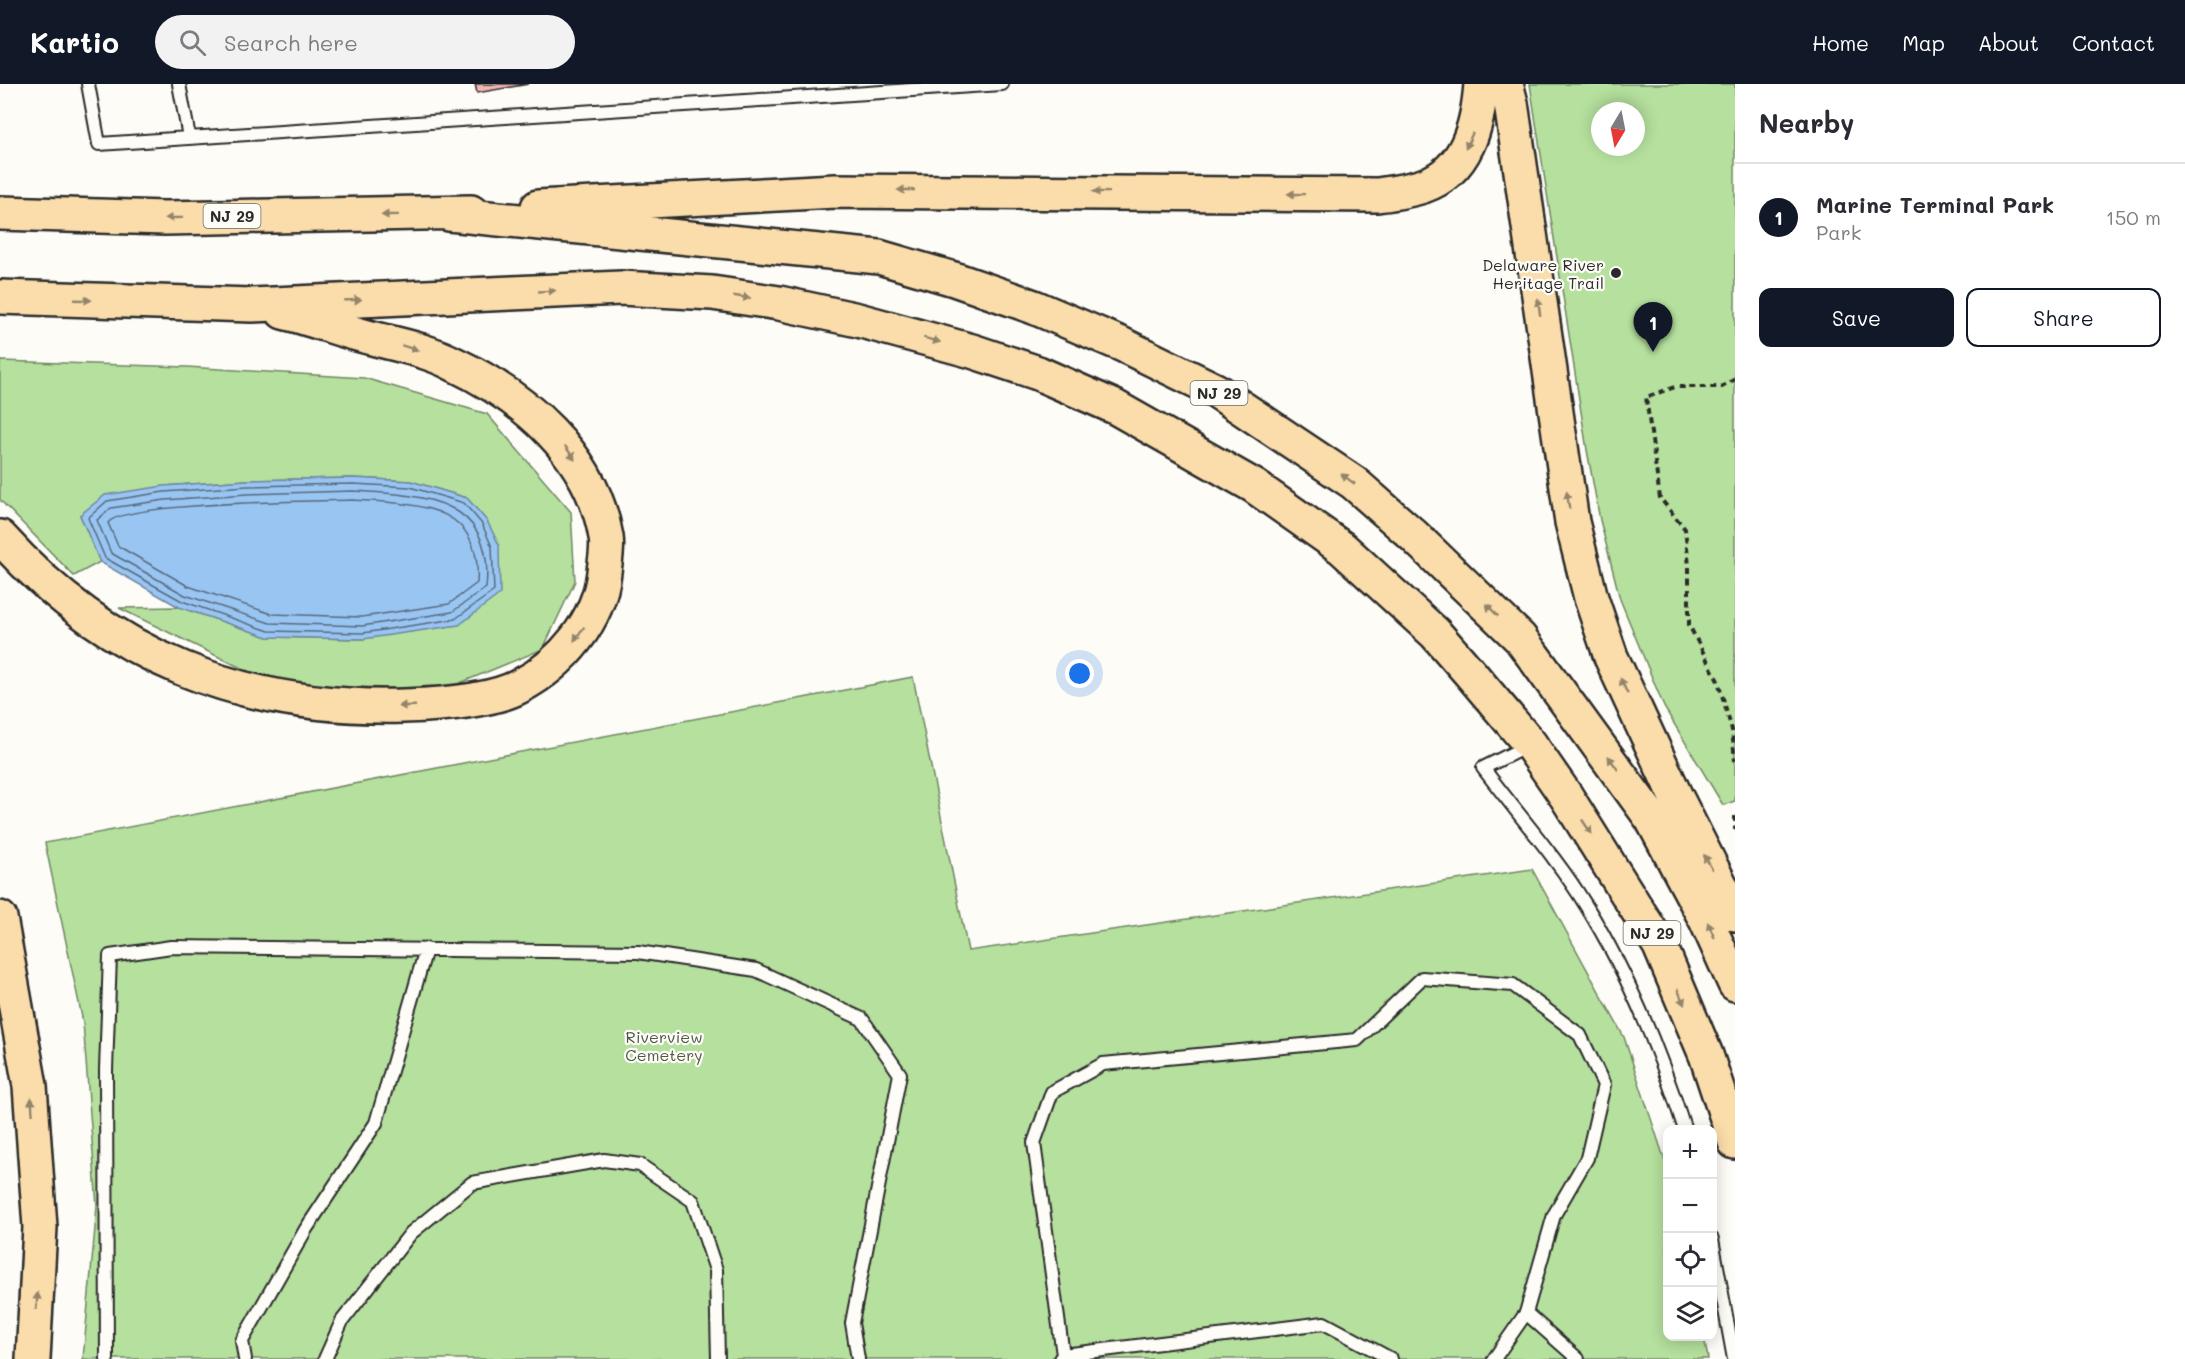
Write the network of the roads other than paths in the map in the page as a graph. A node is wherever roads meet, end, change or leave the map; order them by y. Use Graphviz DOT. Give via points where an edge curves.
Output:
graph roads {
  1 [pos="88,84"];
  2 [pos="179,84"];
  3 [pos="1002,84"];
  4 [pos="1481,84"];
  5 [pos="1506,84"];
  6 [pos="971,85"];
  7 [pos="189,137"];
  8 [pos="7,213"];
  9 [pos="449,214"];
  10 [pos="12,297"];
  11 [pos="252,305"];
  12 [pos="0,537"];
  13 [pos="1530,744"];
  14 [pos="1735,914"];
  15 [pos="0,918"];
  16 [pos="426,949"];
  17 [pos="1735,984"];
  18 [pos="1683,1125"];
  19 [pos="1735,1142"];
  20 [pos="1717,1262"];
  21 [pos="1526,1313"];
  22 [pos="1061,1357"];
  23 [pos="33,1359"];
  24 [pos="107,1359"];
  25 [pos="245,1359"];
  26 [pos="325,1359"];
  27 [pos="718,1359"];
  28 [pos="858,1359"];
  29 [pos="1392,1359"];
  30 [pos="1494,1359"];
  31 [pos="1578,1359"];
  32 [pos="1734,1359"];
  1 -- 7 [label="lane" via="99,144"];
  2 -- 7 [label="lane"];
  3 -- 6 [label="lane"];
  4 -- 9 [label="highway, one-way" via="1478,118 1468,146 1455,164 1427,184 1377,195 835,191"];
  14 -- 5 [label="highway, one-way" via="1611,657 1591,598 1572,522"];
  6 -- 7 [label="lane"];
  9 -- 8 [label="highway, NJ 29, one-way" via="165,218"];
  17 -- 9 [label="highway, NJ 29, one-way" via="1652,819 1520,638 1354,483 1215,390 1034,307 879,257"];
  10 -- 11 [label="highway, NJ 29, one-way"];
  11 -- 12 [label="highway, one-way" via="450,361 525,407 561,440 590,486 607,539 603,581 595,607 563,654 518,687 499,695 429,705 367,707 268,697 169,664 120,638 35,573"];
  11 -- 13 [label="highway, NJ 29, one-way" via="621,288 712,293 858,320 1016,366 1115,407 1254,486 1341,548 1435,633"];
  13 -- 18 [label="lane" via="1483,768 1584,902 1651,1037"];
  13 -- 19 [label="highway, NJ 29, one-way" via="1603,850 1659,946 1706,1055"];
  23 -- 15 [label="highway, one-way" via="40,1227 30,1086"];
  16 -- 24 [label="lane" via="171,947 110,956 106,1070"];
  16 -- 25 [label="lane" via="376,1123 306,1229 242,1341"];
  16 -- 28 [label="lane" via="638,952 756,970 862,1019 900,1074 852,1323"];
  20 -- 32 [label="lane"];
  21 -- 22 [label="lane" via="1554,1215 1587,1158 1604,1085 1580,1035 1513,985 1422,978 1357,1040 1103,1064 1052,1092 1034,1143"];
  21 -- 30 [label="lane"];
  21 -- 31 [label="lane"];
  22 -- 29 [label="lane" via="1324,1323"];
  26 -- 27 [label="lane" via="342,1320 411,1233 471,1184 604,1160 640,1165 693,1201 717,1270"];
}
